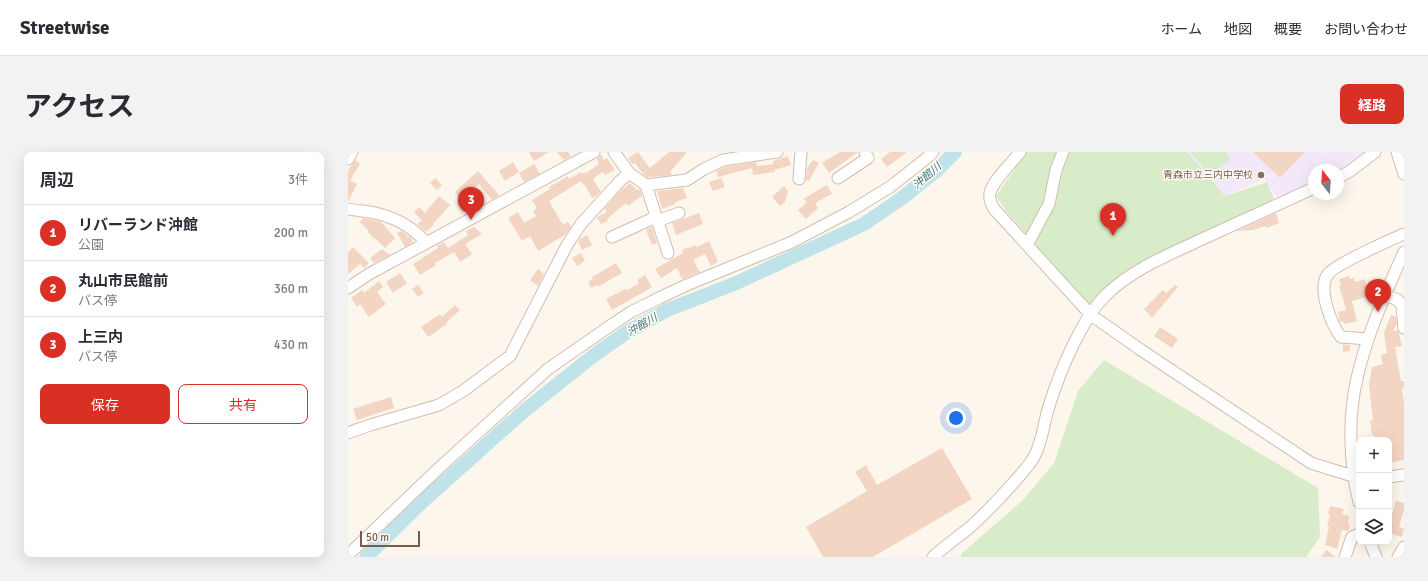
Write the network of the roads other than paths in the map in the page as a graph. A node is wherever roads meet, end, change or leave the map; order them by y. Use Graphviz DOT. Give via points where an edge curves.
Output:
graph roads {
  1 [pos="352,152"];
  2 [pos="594,152"];
  3 [pos="614,152"];
  4 [pos="777,152"];
  5 [pos="801,152"];
  6 [pos="865,152"];
  7 [pos="933,152"];
  8 [pos="1020,152"];
  9 [pos="1063,152"];
  10 [pos="1375,152"];
  11 [pos="1397,152"];
  12 [pos="348,159"];
  13 [pos="629,173"];
  14 [pos="1344,174"];
  15 [pos="1404,174"];
  16 [pos="838,178"];
  17 [pos="798,179"];
  18 [pos="646,185"];
  19 [pos="1308,191"];
  20 [pos="348,208"];
  21 [pos="679,213"];
  22 [pos="657,219"];
  23 [pos="1404,234"];
  24 [pos="612,237"];
  25 [pos="426,243"];
  26 [pos="1027,245"];
  27 [pos="1404,252"];
  28 [pos="668,253"];
  29 [pos="348,288"];
  30 [pos="1385,295"];
  31 [pos="1090,315"];
  32 [pos="1404,328"];
  33 [pos="1368,339"];
  34 [pos="348,433"];
  35 [pos="1404,475"];
  36 [pos="1392,477"];
  37 [pos="1356,478"];
  38 [pos="1356,535"];
  39 [pos="1371,545"];
  40 [pos="1404,547"];
  41 [pos="348,555"];
  42 [pos="933,557"];
  43 [pos="1345,557"];
  44 [pos="1376,557"];
  45 [pos="1398,557"];
  1 -- 12 [label="street"];
  2 -- 25 [label="street"];
  3 -- 13 [label="street"];
  4 -- 18 [label="street" via="723,160 687,180"];
  5 -- 17 [label="street"];
  6 -- 16 [label="street" via="868,158"];
  7 -- 41 [label="street" via="890,187 849,212 792,242 659,298 610,326 548,369"];
  8 -- 26 [label="street" via="994,185 990,203"];
  9 -- 26 [label="street" via="1048,204"];
  10 -- 14 [label="street"];
  11 -- 15 [label="street"];
  13 -- 18 [label="street"];
  13 -- 34 [label="street" via="581,224 567,245 510,356 463,391 439,405"];
  18 -- 22 [label="street"];
  19 -- 31 [label="street" via="1156,260 1124,280 1105,296"];
  20 -- 25 [label="street" via="378,214 402,223 417,232"];
  21 -- 22 [label="street"];
  22 -- 24 [label="street"];
  22 -- 28 [label="street"];
  23 -- 33 [label="street" via="1339,266 1327,276 1324,288 1328,312 1336,330 1341,337"];
  25 -- 29 [label="street"];
  26 -- 31 [label="street"];
  27 -- 30 [label="street"];
  30 -- 32 [label="street" via="1398,300 1402,306"];
  30 -- 33 [label="street"];
  31 -- 37 [label="street" via="1311,463"];
  31 -- 42 [label="street" via="1060,376 1035,455 996,501"];
  33 -- 37 [label="street" via="1353,402 1352,430"];
  35 -- 36 [label="street"];
  38 -- 43 [label="street" via="1352,537"];
  39 -- 44 [label="street"];
  40 -- 45 [label="street"];
}
